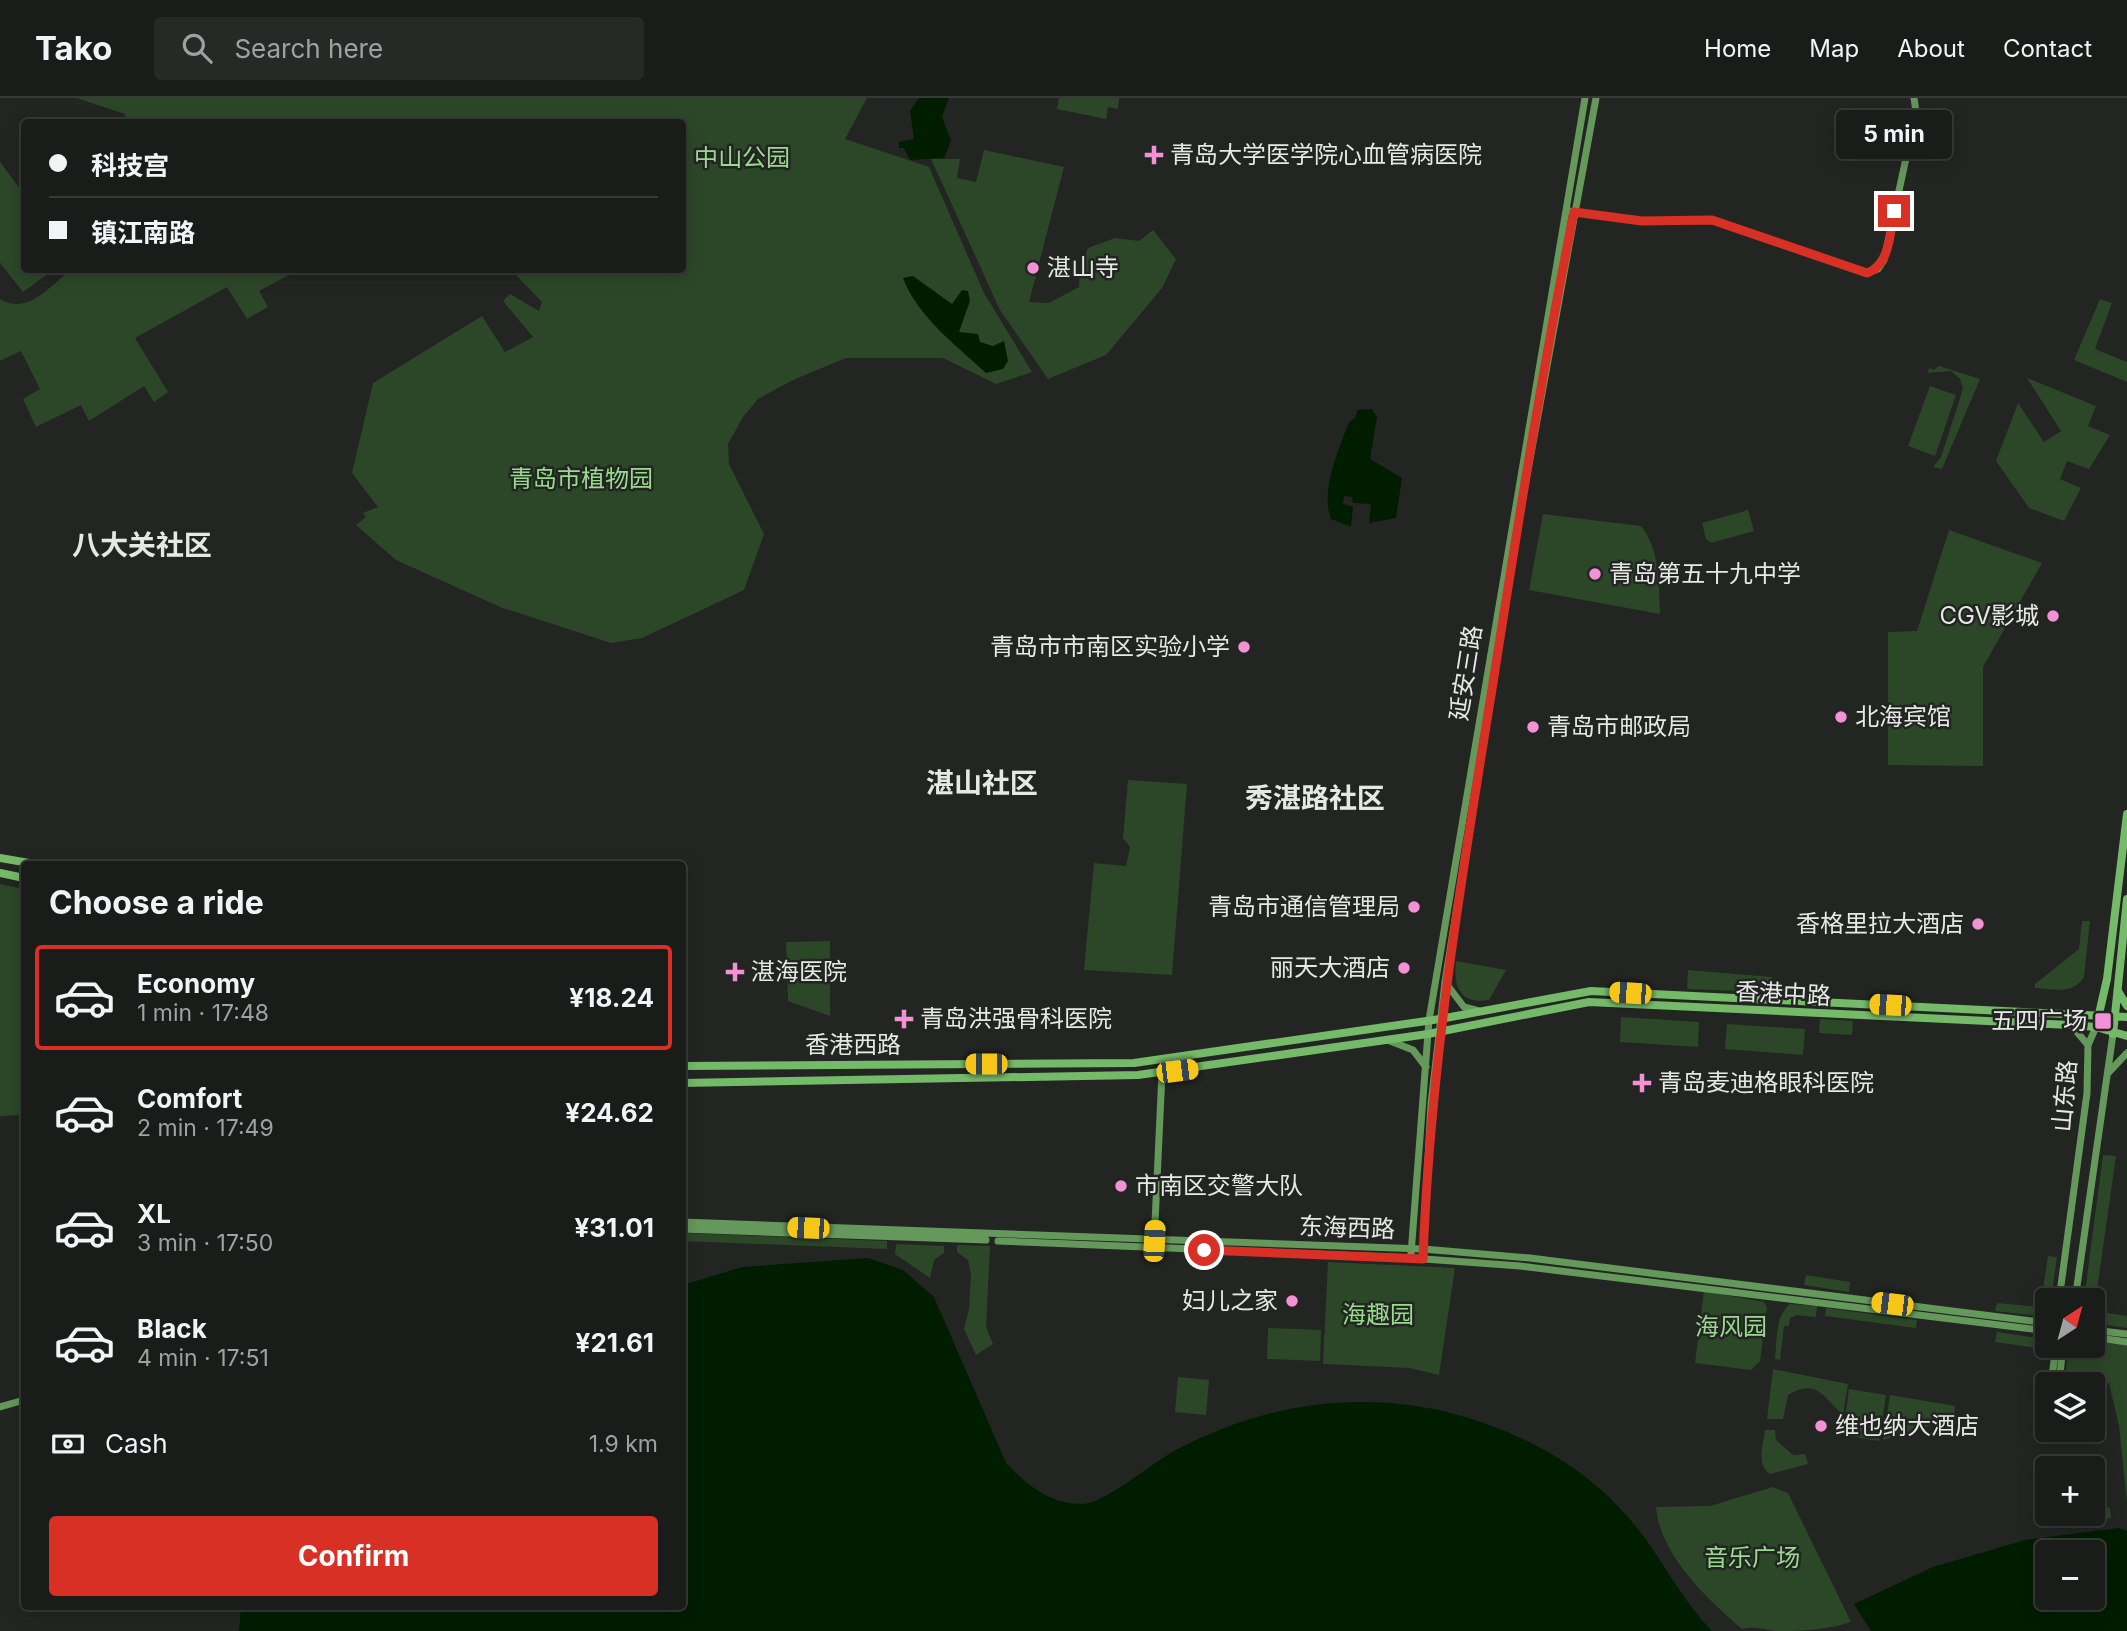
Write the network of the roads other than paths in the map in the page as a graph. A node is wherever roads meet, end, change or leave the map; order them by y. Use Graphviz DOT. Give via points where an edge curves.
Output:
graph roads {
  1 [pos="1586,98"];
  2 [pos="1595,98"];
  3 [pos="1914,98"];
  4 [pos="1569,211"];
  5 [pos="2127,814"];
  6 [pos="0,858"];
  7 [pos="21,862"];
  8 [pos="0,873"];
  9 [pos="21,877"];
  10 [pos="2127,899"];
  11 [pos="1445,982"];
  12 [pos="2118,991"];
  13 [pos="2127,1006"];
  14 [pos="1479,1012"];
  15 [pos="2100,1014"];
  16 [pos="2115,1015"];
  17 [pos="2127,1017"];
  18 [pos="1440,1019"];
  19 [pos="1429,1020"];
  20 [pos="2071,1025"];
  21 [pos="2096,1027"];
  22 [pos="1439,1032"];
  23 [pos="1428,1034"];
  24 [pos="2113,1034"];
  25 [pos="2127,1036"];
  26 [pos="1389,1040"];
  27 [pos="2088,1045"];
  28 [pos="2127,1053"];
  29 [pos="686,1066"];
  30 [pos="1427,1069"];
  31 [pos="2109,1072"];
  32 [pos="1162,1073"];
  33 [pos="686,1083"];
  34 [pos="686,1222"];
  35 [pos="686,1229"];
  36 [pos="1154,1244"];
  37 [pos="1411,1249"];
  38 [pos="1423,1249"];
  39 [pos="1411,1258"];
  40 [pos="1423,1259"];
  41 [pos="2061,1288"];
  42 [pos="2078,1288"];
  43 [pos="2035,1321"];
  44 [pos="2035,1329"];
  45 [pos="2105,1331"];
  46 [pos="2127,1334"];
  47 [pos="2105,1339"];
  48 [pos="2127,1342"];
  49 [pos="21,1401"];
  50 [pos="0,1407"];
  1 -- 4 [label="main road, 延安三路"];
  2 -- 4 [label="main road, 延安三路"];
  3 -- 4 [label="main road" via="1916,112 1884,260 1878,269 1867,273 1712,220 1642,221"];
  4 -- 11 [label="main road, 延安三路"];
  4 -- 19 [label="main road, 延安三路"];
  5 -- 15 [label="main road, 山东路"];
  6 -- 7 [label="main road"];
  8 -- 9 [label="main road"];
  10 -- 12 [label="main road, 山东路"];
  11 -- 14 [label="main road" via="1464,1007"];
  11 -- 18 [label="main road, 延安三路"];
  12 -- 13 [label="main road"];
  12 -- 16 [label="main road, 山东路"];
  14 -- 15 [label="main road, 香港中路" via="1591,991"];
  14 -- 18 [label="main road, 香港中路"];
  15 -- 16 [label="main road, 香港中路"];
  15 -- 21 [label="main road, 山东路"];
  16 -- 17 [label="main road, 香港中路"];
  16 -- 24 [label="main road, 山东路"];
  18 -- 19 [label="main road, 香港西路"];
  18 -- 22 [label="main road, 延安三路"];
  19 -- 23 [label="main road, 延安三路"];
  19 -- 29 [label="main road, 香港西路" via="1134,1063"];
  20 -- 21 [label="main road, 香港中路"];
  20 -- 22 [label="main road, 香港中路" via="1589,1002"];
  20 -- 27 [label="main road"];
  21 -- 24 [label="main road, 香港中路"];
  21 -- 27 [label="main road, 山东路"];
  22 -- 23 [label="main road, 香港西路"];
  22 -- 38 [label="main road, 延安三路"];
  23 -- 26 [label="main road, 香港西路"];
  23 -- 30 [label="main road, 延安三路"];
  24 -- 25 [label="main road, 香港中路"];
  24 -- 31 [label="main road, 山东路"];
  26 -- 30 [label="main road" via="1412,1050"];
  26 -- 32 [label="main road, 香港西路"];
  27 -- 41 [label="main road, 山东路" via="2087,1093"];
  28 -- 31 [label="main road"];
  30 -- 37 [label="main road, 延安三路"];
  31 -- 42 [label="main road, 山东路"];
  32 -- 33 [label="main road, 香港西路"];
  32 -- 36 [label="main road"];
  34 -- 36 [label="main road, 东海西路"];
  35 -- 36 [label="main road, 东海西路"];
  36 -- 37 [label="main road, 东海西路"];
  36 -- 39 [label="main road, 东海西路"];
  37 -- 38 [label="main road, 东海西路"];
  37 -- 39 [label="main road, 延安三路"];
  38 -- 40 [label="main road, 延安三路"];
  38 -- 43 [label="main road, 东海西路" via="1530,1258"];
  39 -- 40 [label="main road, 东海西路"];
  40 -- 44 [label="main road, 东海西路" via="1713,1288"];
  45 -- 46 [label="main road"];
  47 -- 48 [label="main road"];
  49 -- 50 [label="main road"];
}
